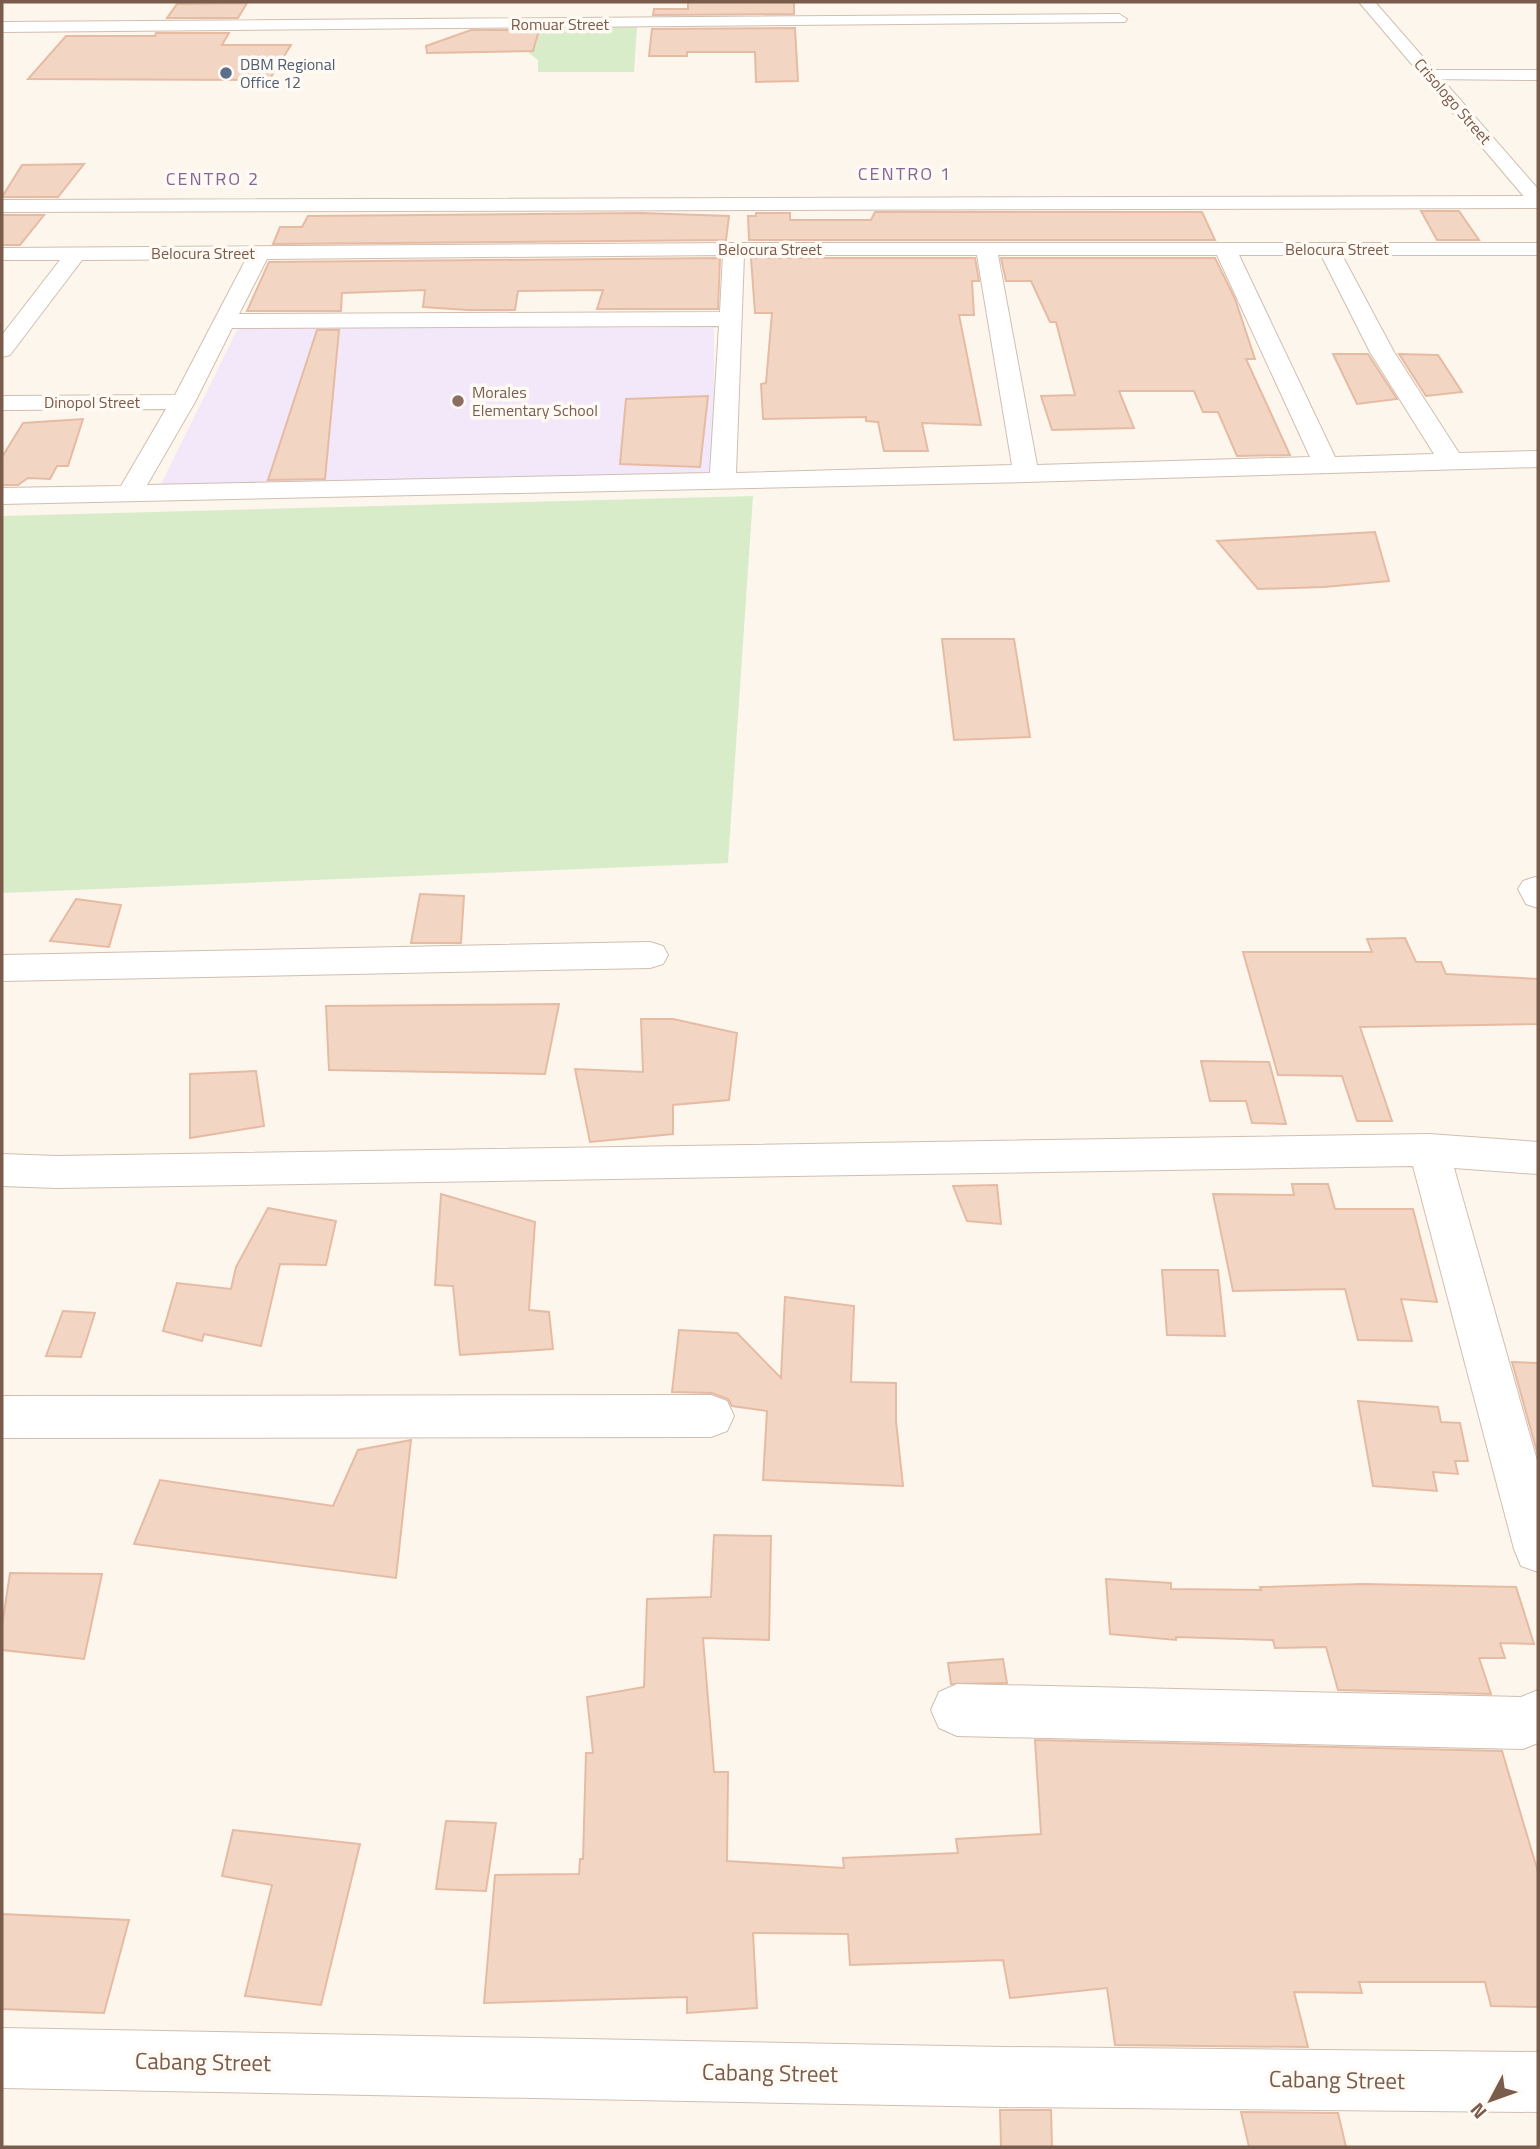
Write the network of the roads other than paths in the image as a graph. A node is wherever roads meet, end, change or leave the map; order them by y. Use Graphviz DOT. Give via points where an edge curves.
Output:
graph roads {
  1 [pos="932,2"];
  2 [pos="940,2"];
  3 [pos="1367,2"];
  4 [pos="1119,19"];
  5 [pos="916,22"];
  6 [pos="963,22"];
  7 [pos="2,27"];
  8 [pos="1430,75"];
  9 [pos="1538,75"];
  10 [pos="1538,201"];
  11 [pos="2,206"];
  12 [pos="734,249"];
  13 [pos="986,249"];
  14 [pos="1225,249"];
  15 [pos="1328,249"];
  16 [pos="1538,249"];
  17 [pos="260,252"];
  18 [pos="76,253"];
  19 [pos="2,254"];
  20 [pos="730,319"];
  21 [pos="224,321"];
  22 [pos="2,350"];
  23 [pos="183,402"];
  24 [pos="2,403"];
  25 [pos="1538,458"];
  26 [pos="1451,461"];
  27 [pos="1326,465"];
  28 [pos="1026,474"];
  29 [pos="723,481"];
  30 [pos="129,494"];
  31 [pos="2,496"];
  32 [pos="650,955"];
  33 [pos="2,968"];
  34 [pos="1429,1150"];
  35 [pos="1538,1158"];
  36 [pos="2,1170"];
  37 [pos="711,1416"];
  38 [pos="2,1418"];
  39 [pos="1538,1549"];
  40 [pos="957,1710"];
  41 [pos="1538,1716"];
  42 [pos="2,2058"];
  43 [pos="1538,2082"];
  1 -- 5 [label="street" via="918,13"];
  2 -- 6 [label="street"];
  3 -- 8 [label="street, Crisologo Street"];
  4 -- 6 [label="street, Romuar Street"];
  5 -- 6 [label="street, Romuar Street"];
  5 -- 7 [label="street, Romuar Street"];
  8 -- 9 [label="street"];
  8 -- 10 [label="street, Crisologo Street"];
  10 -- 11 [label="street"];
  12 -- 13 [label="street, Belocura Street"];
  12 -- 17 [label="street, Belocura Street"];
  12 -- 20 [label="street"];
  13 -- 14 [label="street, Belocura Street"];
  13 -- 28 [label="street"];
  14 -- 15 [label="street, Belocura Street"];
  14 -- 27 [label="street"];
  15 -- 16 [label="street, Belocura Street"];
  15 -- 26 [label="street" via="1382,352"];
  17 -- 18 [label="street, Belocura Street"];
  17 -- 21 [label="street"];
  18 -- 19 [label="street, Belocura Street"];
  18 -- 22 [label="street"];
  20 -- 21 [label="street"];
  20 -- 29 [label="street"];
  21 -- 23 [label="street"];
  23 -- 24 [label="street, Dinopol Street"];
  23 -- 30 [label="street"];
  25 -- 26 [label="street"];
  26 -- 27 [label="street"];
  27 -- 28 [label="street"];
  28 -- 29 [label="street"];
  29 -- 30 [label="street"];
  30 -- 31 [label="street"];
  32 -- 33 [label="street"];
  34 -- 35 [label="street"];
  34 -- 36 [label="street"];
  34 -- 39 [label="street"];
  37 -- 38 [label="street"];
  40 -- 41 [label="street" via="1523,1723"];
  42 -- 43 [label="street, Cabang Street"];
}
